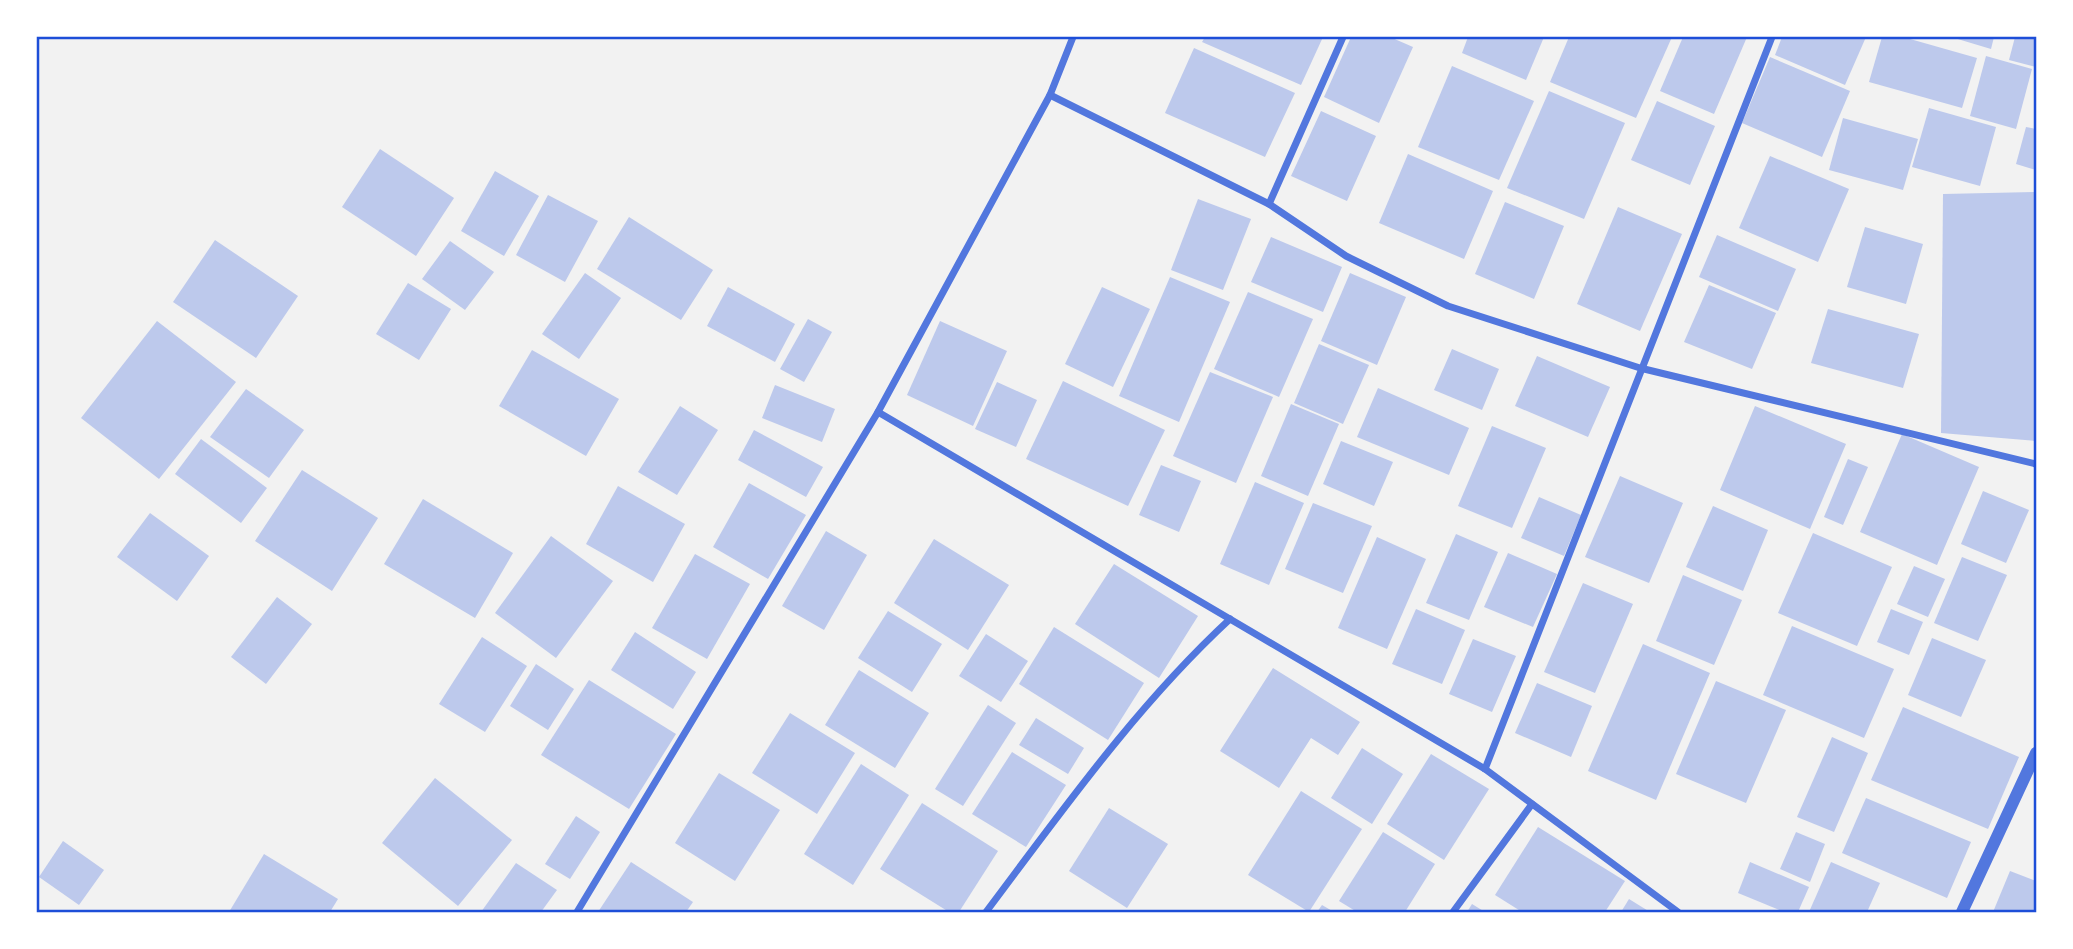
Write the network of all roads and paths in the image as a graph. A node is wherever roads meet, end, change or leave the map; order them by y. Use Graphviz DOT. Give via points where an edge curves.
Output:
graph roads {
  1 [pos="1073,37"];
  2 [pos="1343,37"];
  3 [pos="1772,37"];
  4 [pos="1050,95"];
  5 [pos="1269,204"];
  6 [pos="1640,368"];
  7 [pos="878,412"];
  8 [pos="2036,464"];
  9 [pos="1230,619"];
  10 [pos="2036,753"];
  11 [pos="1485,769"];
  12 [pos="1532,804"];
  13 [pos="577,912"];
  14 [pos="986,912"];
  15 [pos="1453,912"];
  16 [pos="1678,912"];
  17 [pos="1962,912"];
  1 -- 4 [label="street"];
  2 -- 5 [label="street"];
  3 -- 6 [label="street"];
  4 -- 5 [label="street"];
  4 -- 7 [label="street"];
  5 -- 6 [label="street" via="1346,256 1448,306"];
  6 -- 8 [label="street"];
  6 -- 11 [label="street"];
  7 -- 9 [label="street"];
  7 -- 13 [label="street"];
  9 -- 11 [label="street"];
  9 -- 14 [label="street" via="1108,753"];
  10 -- 17 [label="street"];
  11 -- 12 [label="street"];
  12 -- 15 [label="street"];
  12 -- 16 [label="street"];
}
